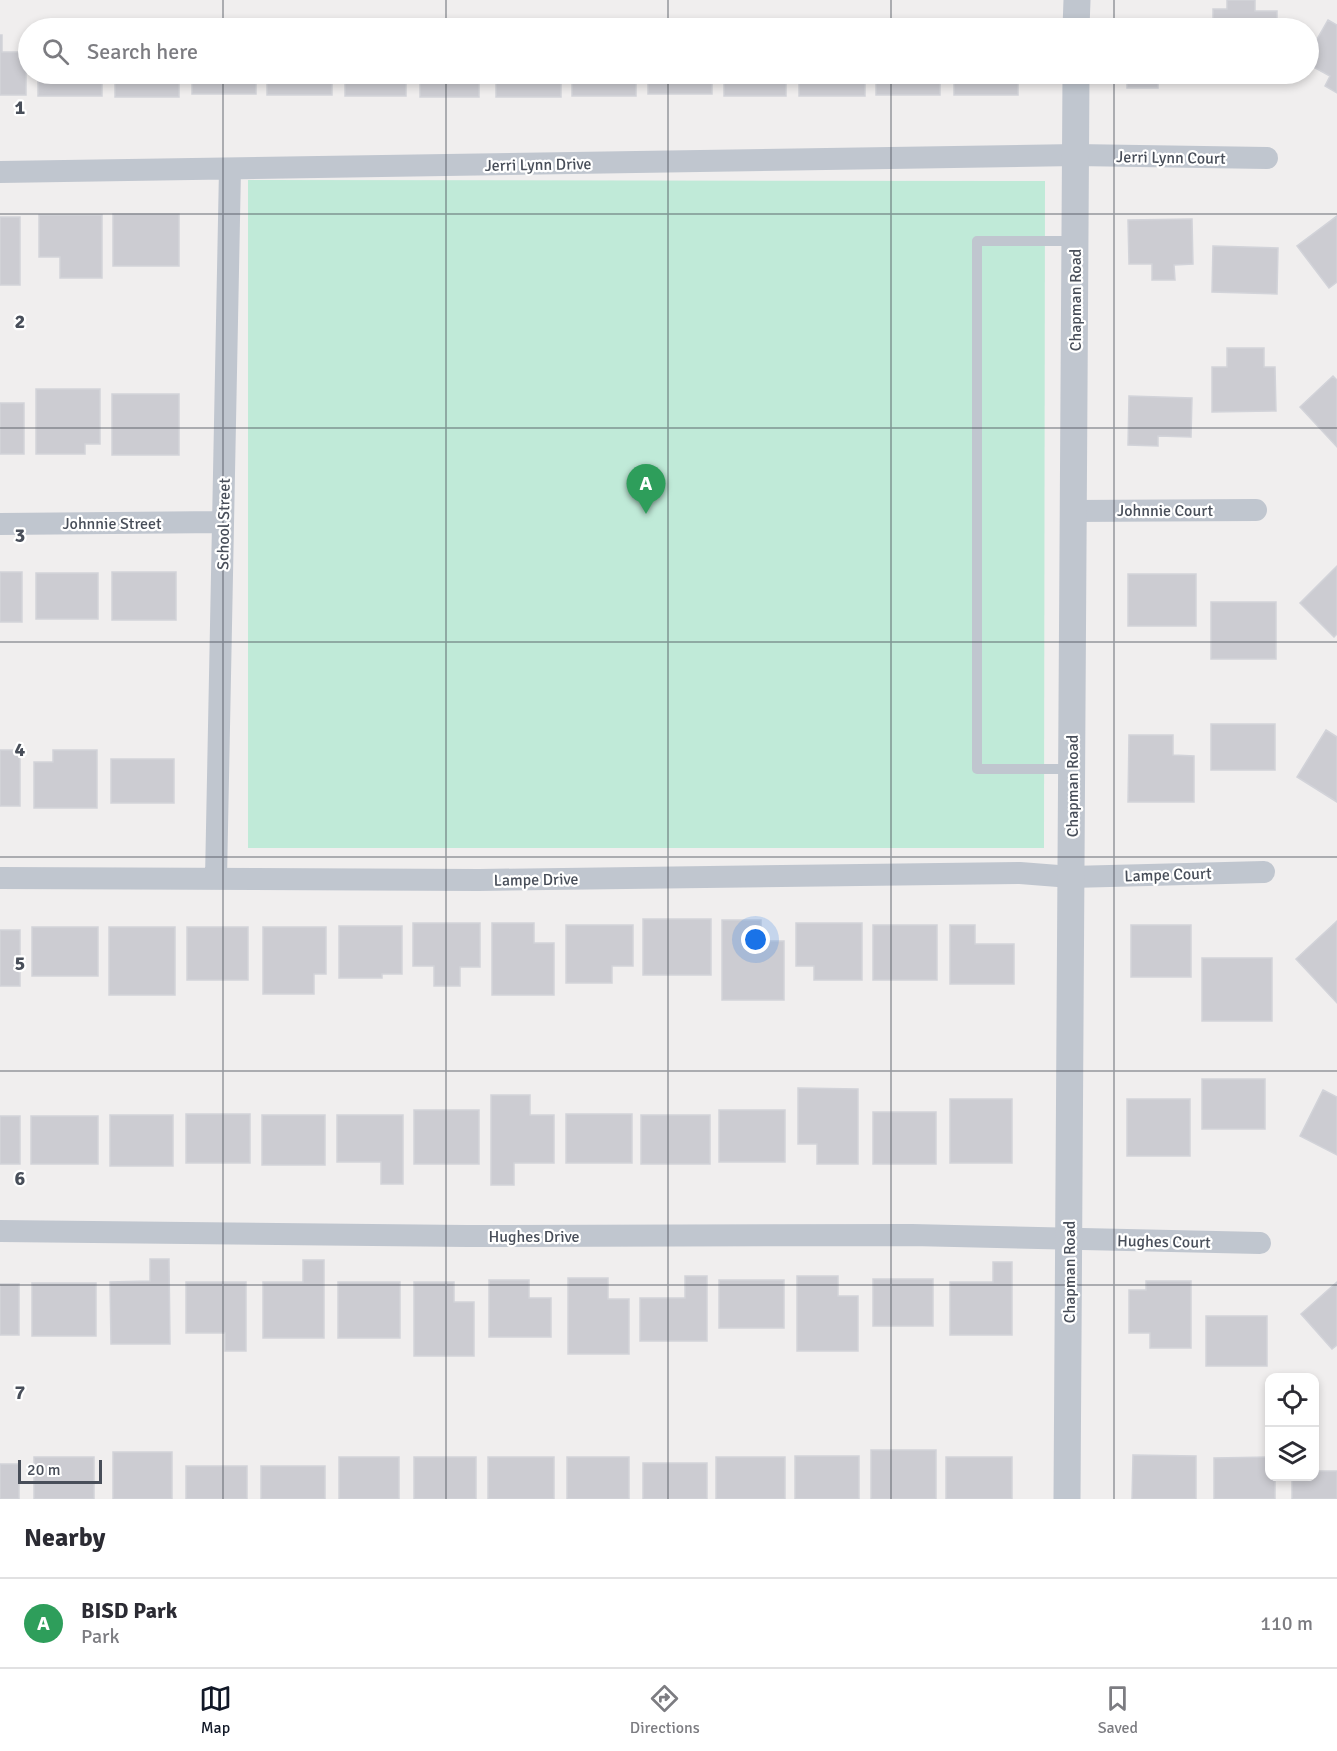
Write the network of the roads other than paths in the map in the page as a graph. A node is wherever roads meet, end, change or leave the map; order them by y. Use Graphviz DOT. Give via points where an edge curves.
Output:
graph roads {
  1 [pos="1077,0"];
  2 [pos="1076,18"];
  3 [pos="1076,84"];
  4 [pos="1076,155"];
  5 [pos="1267,158"];
  6 [pos="230,169"];
  7 [pos="0,172"];
  8 [pos="1075,241"];
  9 [pos="1256,510"];
  10 [pos="1073,511"];
  11 [pos="223,522"];
  12 [pos="0,524"];
  13 [pos="1072,768"];
  14 [pos="1264,872"];
  15 [pos="1071,877"];
  16 [pos="0,878"];
  17 [pos="216,879"];
  18 [pos="0,1232"];
  19 [pos="1069,1239"];
  20 [pos="1260,1243"];
  21 [pos="1067,1499"];
  1 -- 2 [label="street"];
  3 -- 4 [label="street, Chapman Road"];
  4 -- 5 [label="street, Jerri Lynn Court"];
  4 -- 6 [label="street, Jerri Lynn Drive"];
  4 -- 8 [label="street, Chapman Road"];
  6 -- 7 [label="street, Jerri Lynn Drive"];
  6 -- 11 [label="street, School Street"];
  8 -- 10 [label="street, Chapman Road"];
  8 -- 13 [label="lane" via="977,241 977,768"];
  9 -- 10 [label="street, Johnnie Court"];
  10 -- 13 [label="street, Chapman Road"];
  11 -- 12 [label="street, Johnnie Street"];
  11 -- 17 [label="street, School Street"];
  13 -- 15 [label="street, Chapman Road"];
  14 -- 15 [label="street, Lampe Court"];
  15 -- 17 [label="street, Lampe Drive" via="1020,873"];
  15 -- 19 [label="street, Chapman Road"];
  16 -- 17 [label="street, Lampe Drive"];
  18 -- 19 [label="street, Hughes Drive"];
  19 -- 20 [label="street, Hughes Court"];
  19 -- 21 [label="street, Chapman Road"];
}
